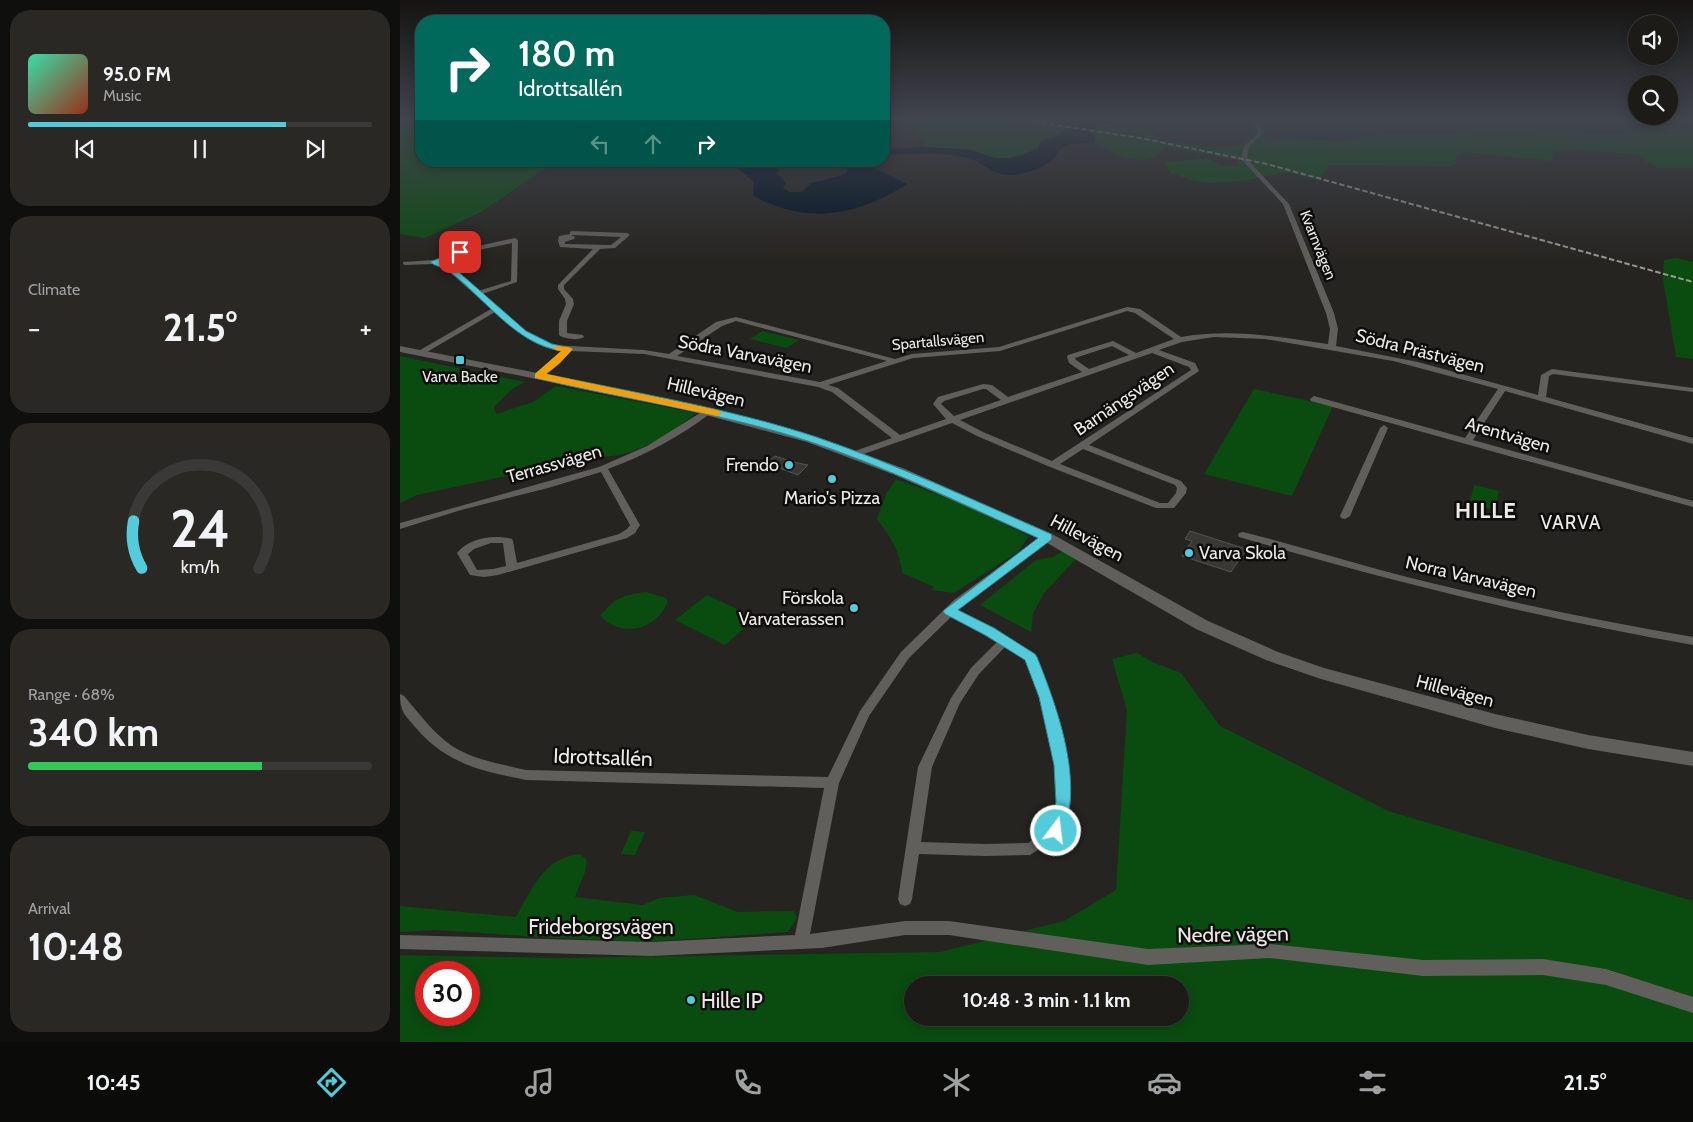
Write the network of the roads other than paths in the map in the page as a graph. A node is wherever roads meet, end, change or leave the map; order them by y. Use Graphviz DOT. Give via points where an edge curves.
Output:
graph roads {
  1 [pos="1251,167"];
  2 [pos="572,233"];
  3 [pos="561,241"];
  4 [pos="597,248"];
  5 [pos="434,262"];
  6 [pos="405,263"];
  7 [pos="478,294"];
  8 [pos="495,309"];
  9 [pos="580,337"];
  10 [pos="1180,340"];
  11 [pos="1332,347"];
  12 [pos="400,348"];
  13 [pos="568,349"];
  14 [pos="1152,350"];
  15 [pos="419,353"];
  16 [pos="1136,355"];
  17 [pos="670,357"];
  18 [pos="895,361"];
  19 [pos="1088,372"];
  20 [pos="538,376"];
  21 [pos="820,385"];
  22 [pos="1503,388"];
  23 [pos="1693,390"];
  24 [pos="1314,399"];
  25 [pos="1542,399"];
  26 [pos="1006,400"];
  27 [pos="708,411"];
  28 [pos="953,419"];
  29 [pos="1384,428"];
  30 [pos="898,438"];
  31 [pos="1468,441"];
  32 [pos="1693,441"];
  33 [pos="1084,446"];
  34 [pos="855,454"];
  35 [pos="1053,465"];
  36 [pos="603,468"];
  37 [pos="1693,504"];
  38 [pos="1345,516"];
  39 [pos="400,526"];
  40 [pos="1243,535"];
  41 [pos="1047,537"];
  42 [pos="512,568"];
  43 [pos="949,611"];
  44 [pos="1004,641"];
  45 [pos="1693,641"];
  46 [pos="400,699"];
  47 [pos="1693,758"];
  48 [pos="832,783"];
  49 [pos="912,848"];
  50 [pos="905,899"];
  51 [pos="400,942"];
  52 [pos="801,942"];
  53 [pos="1693,1005"];
  1 -- 11 [label="street, Kvarnvägen" via="1286,204 1330,312 1334,329"];
  2 -- 4 [label="street" via="628,235 613,248"];
  3 -- 4 [label="street" via="562,246 567,247"];
  4 -- 9 [label="street" via="561,286 570,304 563,321 564,335"];
  5 -- 6 [label="street, Södra Varvavägen"];
  5 -- 7 [label="street, Södra Varvavägen" via="452,269"];
  5 -- 7 [label="street" via="467,250 519,239 514,282"];
  7 -- 8 [label="street, Södra Varvavägen"];
  8 -- 13 [label="street, Södra Varvavägen" via="538,341 550,347"];
  8 -- 15 [label="street"];
  10 -- 11 [label="street, Södra Prästvägen" via="1230,334"];
  10 -- 14 [label="street, Södra Prästvägen"];
  10 -- 18 [label="street, Spartallsvägen" via="1137,311 1127,308 1000,348"];
  11 -- 22 [label="street, Södra Prästvägen" via="1418,364"];
  12 -- 15 [label="street, Hillevägen"];
  13 -- 17 [label="street, Södra Varvavägen" via="633,351"];
  13 -- 20 [label="street"];
  14 -- 16 [label="street, Södra Prästvägen"];
  14 -- 33 [label="street, Barnängsvägen" via="1192,366 1195,371"];
  15 -- 20 [label="street, Hillevägen"];
  16 -- 19 [label="street, Södra Prästvägen"];
  16 -- 19 [label="street" via="1112,343 1072,357 1072,361"];
  17 -- 18 [label="street, Spartallsvägen" via="719,324 732,319"];
  17 -- 21 [label="street, Södra Varvavägen"];
  18 -- 21 [label="street"];
  19 -- 26 [label="street, Södra Prästvägen"];
  20 -- 27 [label="street, Hillevägen"];
  21 -- 30 [label="street, Södra Varvavägen" via="835,390"];
  22 -- 25 [label="street, Södra Prästvägen"];
  22 -- 31 [label="street"];
  23 -- 25 [label="street" via="1552,372 1545,375"];
  24 -- 31 [label="street, Arentvägen"];
  25 -- 32 [label="street, Södra Prästvägen"];
  26 -- 28 [label="street, Södra Prästvägen"];
  26 -- 28 [label="street" via="983,386 937,401 938,406"];
  27 -- 34 [label="street, Hillevägen"];
  27 -- 36 [label="street, Terrassvägen" via="663,441"];
  28 -- 30 [label="street, Södra Prästvägen"];
  28 -- 35 [label="street"];
  29 -- 38 [label="street"];
  30 -- 34 [label="street, Södra Prästvägen"];
  31 -- 37 [label="street, Arentvägen"];
  33 -- 35 [label="street, Barnängsvägen"];
  33 -- 35 [label="street" via="1179,484 1181,493 1170,507 1159,506"];
  34 -- 41 [label="street, Hillevägen"];
  36 -- 39 [label="street, Terrassvägen"];
  36 -- 42 [label="street" via="629,512 634,525 632,531"];
  40 -- 45 [label="street, Norra Varvavägen" via="1468,596 1640,633"];
  41 -- 43 [label="street"];
  41 -- 47 [label="street, Hillevägen" via="1217,633 1321,673 1537,731"];
  42 -- 42 [label="street" via="486,574 474,573 462,553 469,547 503,538 508,541"];
  43 -- 44 [label="street"];
  43 -- 48 [label="street" via="910,649 887,679 864,714"];
  44 -- 49 [label="street" via="975,671 955,701 925,767"];
  44 -- 49 [label="street" via="1030,657 1046,697 1062,765 1064,802 1056,831 1030,849"];
  46 -- 48 [label="street, Idrottsallén" via="422,725 454,754 526,775"];
  48 -- 52 [label="street"];
  49 -- 50 [label="street"];
  51 -- 52 [label="street, Frideborgsvägen" via="651,949"];
  52 -- 53 [label="street, Nedre vägen" via="905,928 949,928 1148,957 1269,951 1423,968 1544,967 1606,976"];
}
